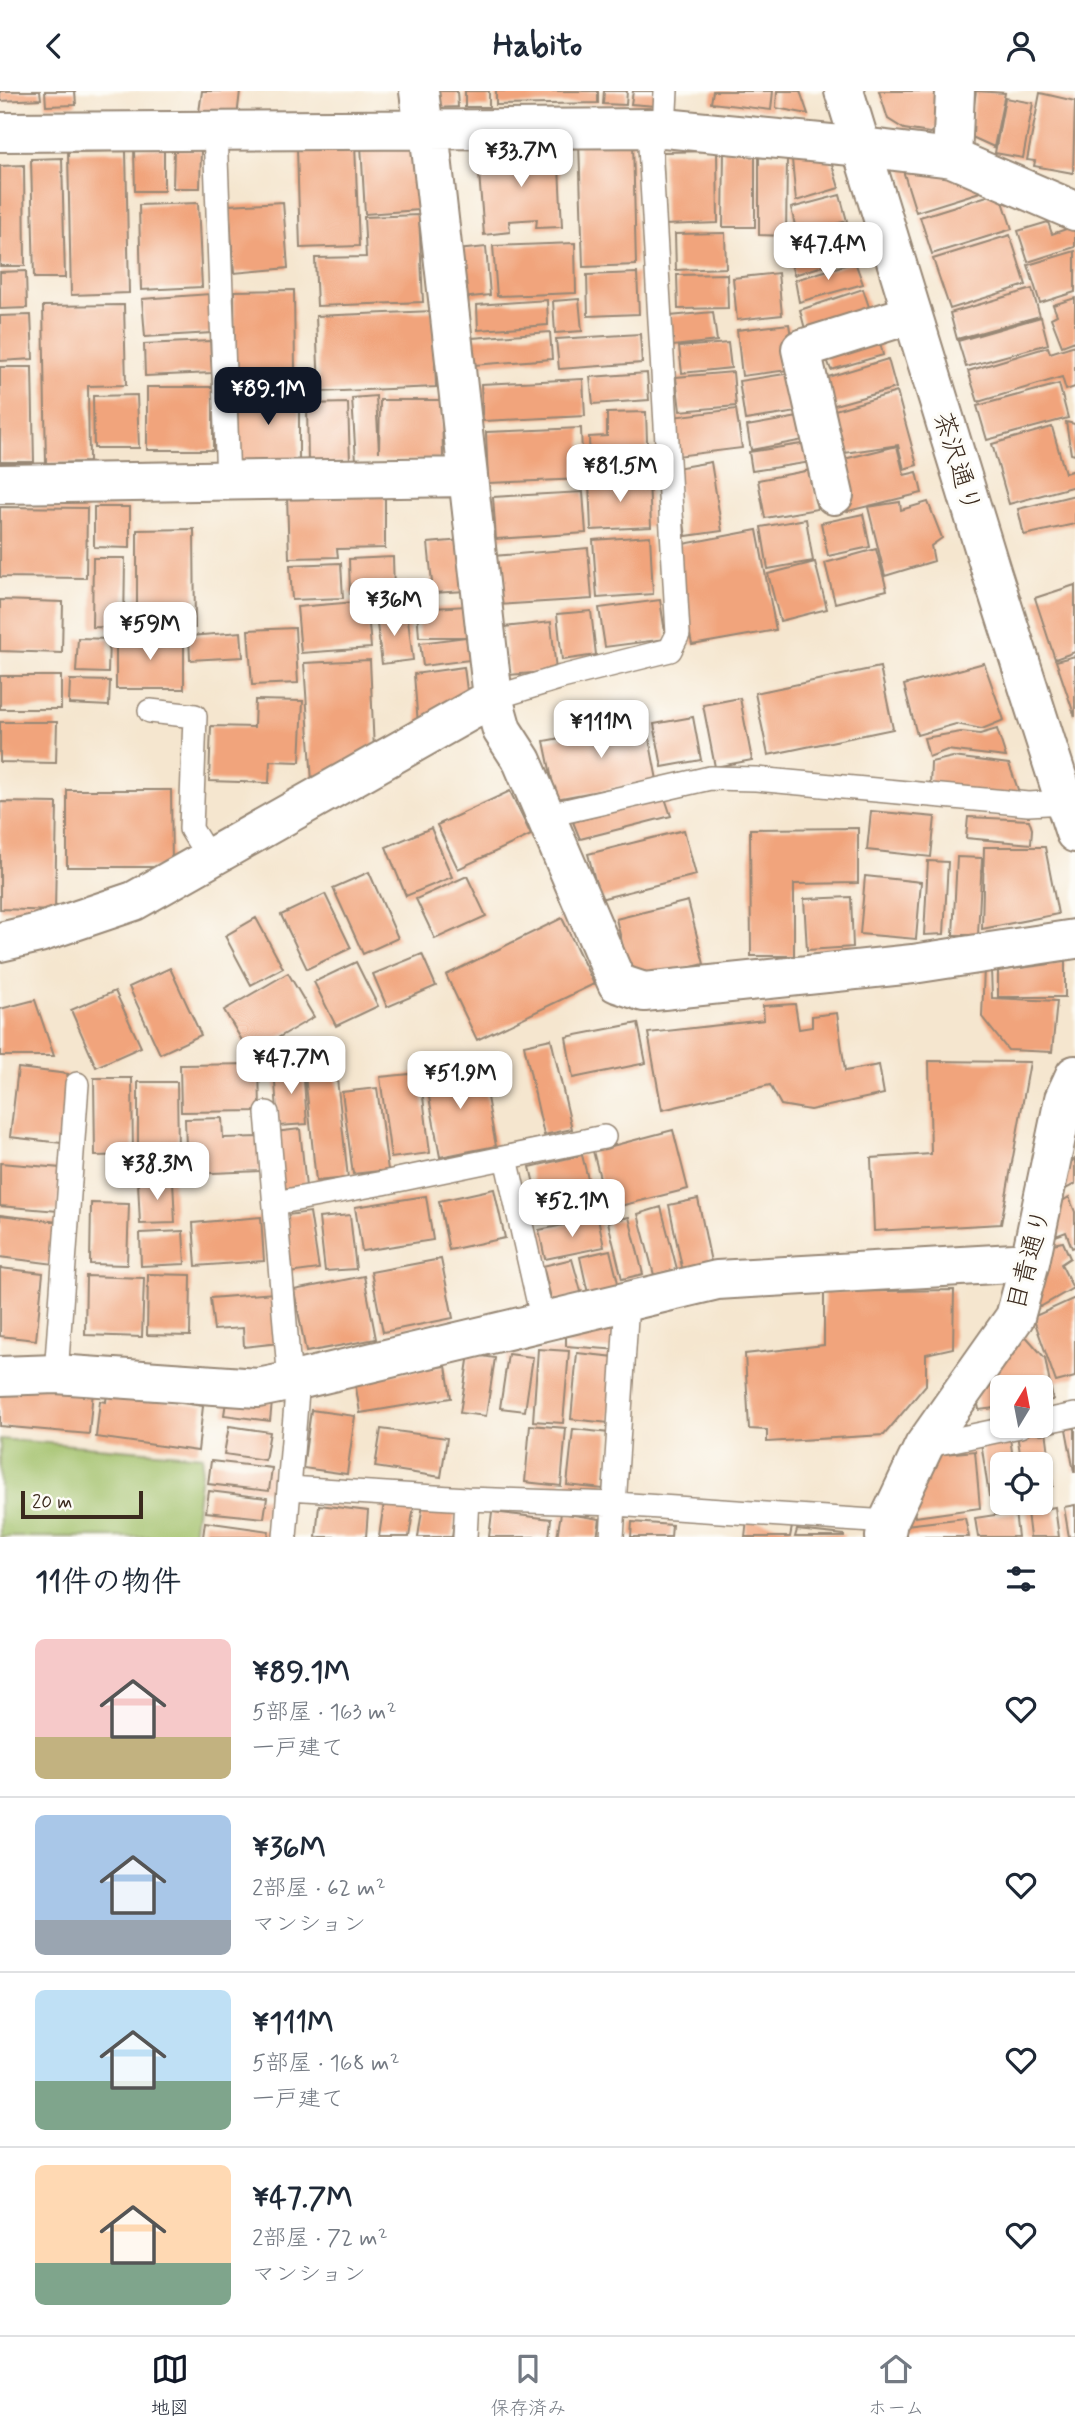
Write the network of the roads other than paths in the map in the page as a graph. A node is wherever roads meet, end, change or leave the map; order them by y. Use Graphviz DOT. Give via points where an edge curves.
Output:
graph roads {
  1 [pos="419,91"];
  2 [pos="666,91"];
  3 [pos="844,91"];
  4 [pos="955,91"];
  5 [pos="657,129"];
  6 [pos="427,130"];
  7 [pos="0,131"];
  8 [pos="215,131"];
  9 [pos="862,147"];
  10 [pos="952,158"];
  11 [pos="1075,211"];
  12 [pos="912,314"];
  13 [pos="467,477"];
  14 [pos="228,481"];
  15 [pos="0,484"];
  16 [pos="834,495"];
  17 [pos="493,698"];
  18 [pos="150,711"];
  19 [pos="1072,808"];
  20 [pos="544,816"];
  21 [pos="209,858"];
  22 [pos="1075,939"];
  23 [pos="15,948"];
  24 [pos="1075,1075"];
  25 [pos="77,1084"];
  26 [pos="267,1113"];
  27 [pos="604,1137"];
  28 [pos="506,1158"];
  29 [pos="275,1203"];
  30 [pos="1030,1262"];
  31 [pos="627,1302"];
  32 [pos="543,1322"];
  33 [pos="56,1374"];
  34 [pos="0,1376"];
  35 [pos="294,1381"];
  36 [pos="1075,1415"];
  37 [pos="1054,1419"];
  38 [pos="990,1432"];
  39 [pos="924,1446"];
  40 [pos="289,1488"];
  41 [pos="467,1499"];
  42 [pos="615,1504"];
  43 [pos="887,1529"];
  44 [pos="285,1537"];
  45 [pos="464,1537"];
  46 [pos="612,1537"];
  1 -- 6 [label="street"];
  2 -- 5 [label="lane"];
  3 -- 9 [label="street, 茶沢通り"];
  4 -- 10 [label="street"];
  5 -- 6 [label="street"];
  5 -- 9 [label="street"];
  5 -- 17 [label="lane" via="678,634 670,650"];
  6 -- 8 [label="street"];
  6 -- 13 [label="street"];
  7 -- 8 [label="street"];
  8 -- 14 [label="lane"];
  9 -- 10 [label="street"];
  9 -- 12 [label="street, 茶沢通り"];
  10 -- 11 [label="street"];
  12 -- 16 [label="street" via="801,349"];
  12 -- 19 [label="street, 茶沢通り"];
  13 -- 14 [label="street"];
  13 -- 17 [label="street"];
  14 -- 15 [label="street"];
  17 -- 20 [label="street" via="502,730 522,761"];
  17 -- 21 [label="street"];
  18 -- 21 [label="lane" via="195,716 191,829"];
  19 -- 20 [label="lane" via="710,778"];
  20 -- 22 [label="street" via="617,983 644,992 913,964"];
  21 -- 23 [label="street" via="134,901 40,933"];
  24 -- 30 [label="street, 目青通り" via="1064,1099"];
  25 -- 33 [label="lane"];
  26 -- 29 [label="lane"];
  27 -- 28 [label="lane"];
  28 -- 29 [label="lane"];
  28 -- 32 [label="lane"];
  29 -- 35 [label="lane"];
  30 -- 31 [label="street" via="717,1280"];
  30 -- 39 [label="street, 目青通り" via="1015,1317"];
  31 -- 32 [label="street"];
  31 -- 42 [label="lane"];
  32 -- 35 [label="street"];
  33 -- 34 [label="street"];
  33 -- 35 [label="street" via="258,1388"];
  35 -- 40 [label="lane"];
  36 -- 37 [label="lane"];
  38 -- 39 [label="lane"];
  39 -- 43 [label="street, 目青通り"];
  40 -- 41 [label="lane"];
  40 -- 44 [label="lane"];
  41 -- 42 [label="lane"];
  41 -- 45 [label="lane"];
  42 -- 43 [label="lane"];
  42 -- 46 [label="lane"];
}
